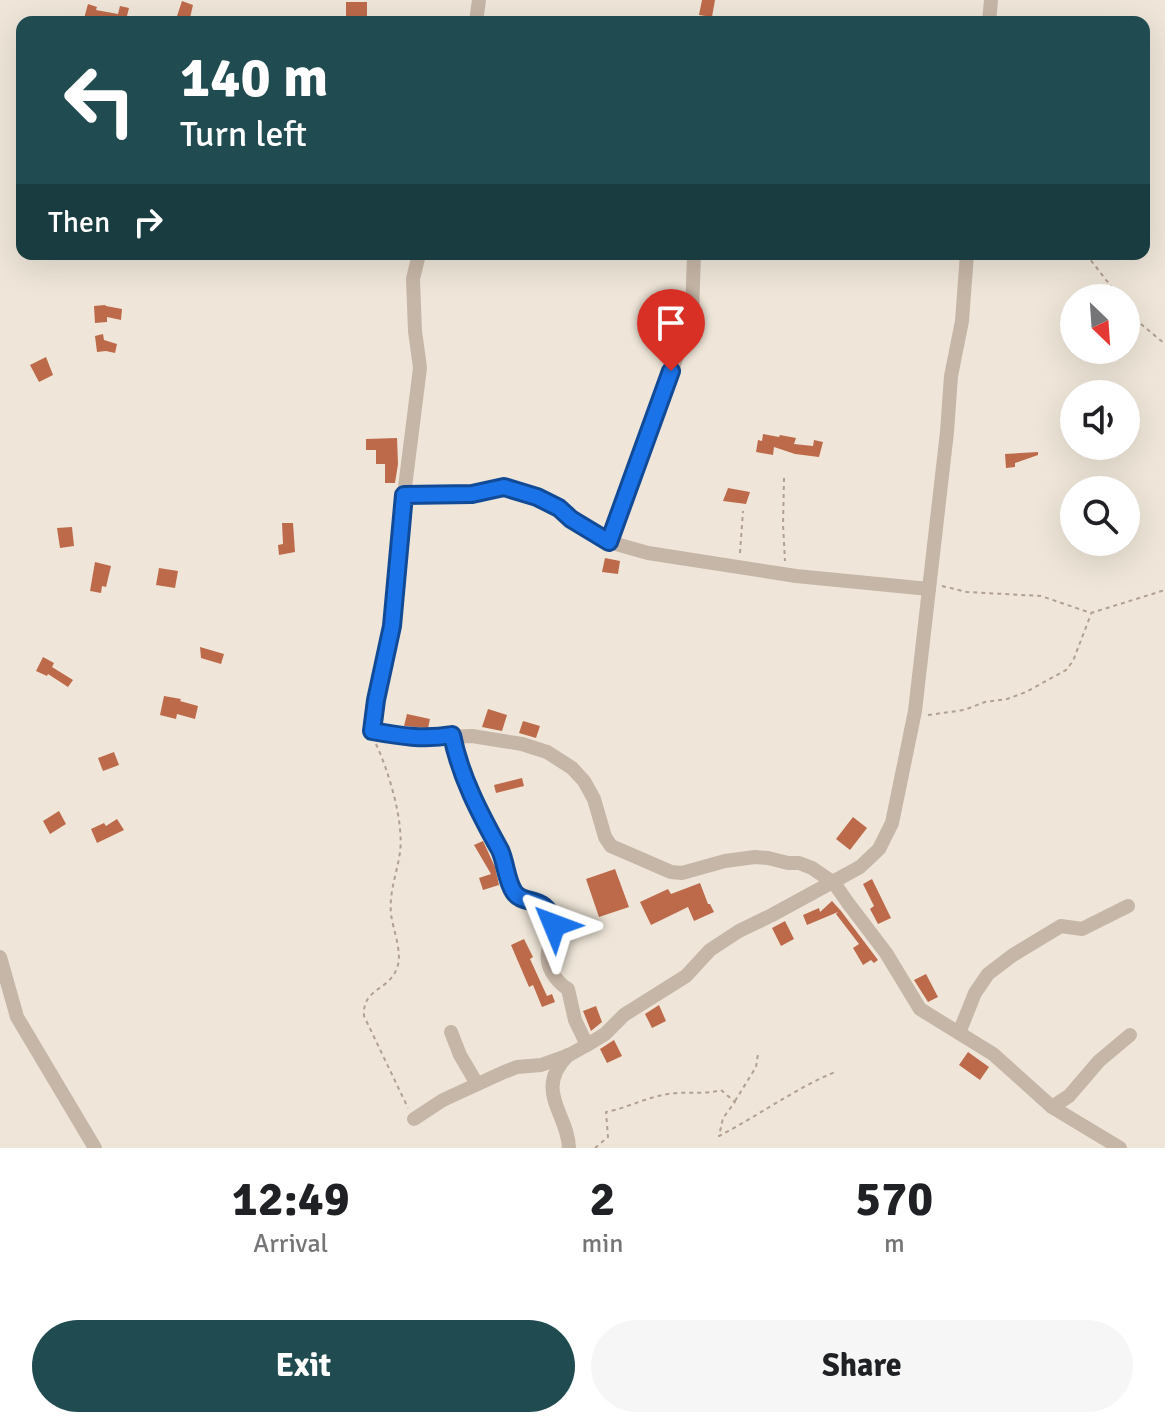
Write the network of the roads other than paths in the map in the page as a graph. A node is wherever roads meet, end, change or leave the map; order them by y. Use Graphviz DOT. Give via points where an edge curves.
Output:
graph roads {
  1 [pos="418,260"];
  2 [pos="694,260"];
  3 [pos="967,260"];
  4 [pos="404,495"];
  5 [pos="609,542"];
  6 [pos="929,589"];
  7 [pos="452,735"];
  8 [pos="834,883"];
  9 [pos="1128,906"];
  10 [pos="0,957"];
  11 [pos="451,1032"];
  12 [pos="959,1033"];
  13 [pos="1130,1035"];
  14 [pos="587,1045"];
  15 [pos="569,1055"];
  16 [pos="477,1084"];
  17 [pos="1052,1107"];
  18 [pos="414,1119"];
  19 [pos="95,1148"];
  20 [pos="569,1148"];
  21 [pos="1120,1148"];
  1 -- 4 [label="street" via="413,279 420,368"];
  2 -- 5 [label="street" via="692,315"];
  3 -- 6 [label="street"];
  4 -- 5 [label="street" via="472,494 504,487 559,508"];
  4 -- 7 [label="street" via="392,626 372,731 418,738"];
  5 -- 6 [label="street" via="786,575"];
  6 -- 8 [label="street" via="915,711 892,823 879,849"];
  7 -- 8 [label="street" via="522,744 572,768 594,799 611,846 647,863 682,873 725,861 768,858 806,866"];
  7 -- 14 [label="street" via="456,758 503,858 512,890 552,915 546,958 551,973 568,989"];
  8 -- 12 [label="street" via="920,1009"];
  8 -- 14 [label="street" via="710,950 686,976"];
  9 -- 12 [label="street" via="1082,929 1061,926 1013,955 988,974"];
  10 -- 19 [label="street" via="17,1017"];
  11 -- 16 [label="street"];
  12 -- 17 [label="street" via="993,1054"];
  13 -- 17 [label="street"];
  14 -- 15 [label="street"];
  15 -- 16 [label="street" via="517,1067"];
  15 -- 20 [label="street" via="560,1063 552,1096"];
  16 -- 18 [label="street"];
  17 -- 21 [label="street"];
}
